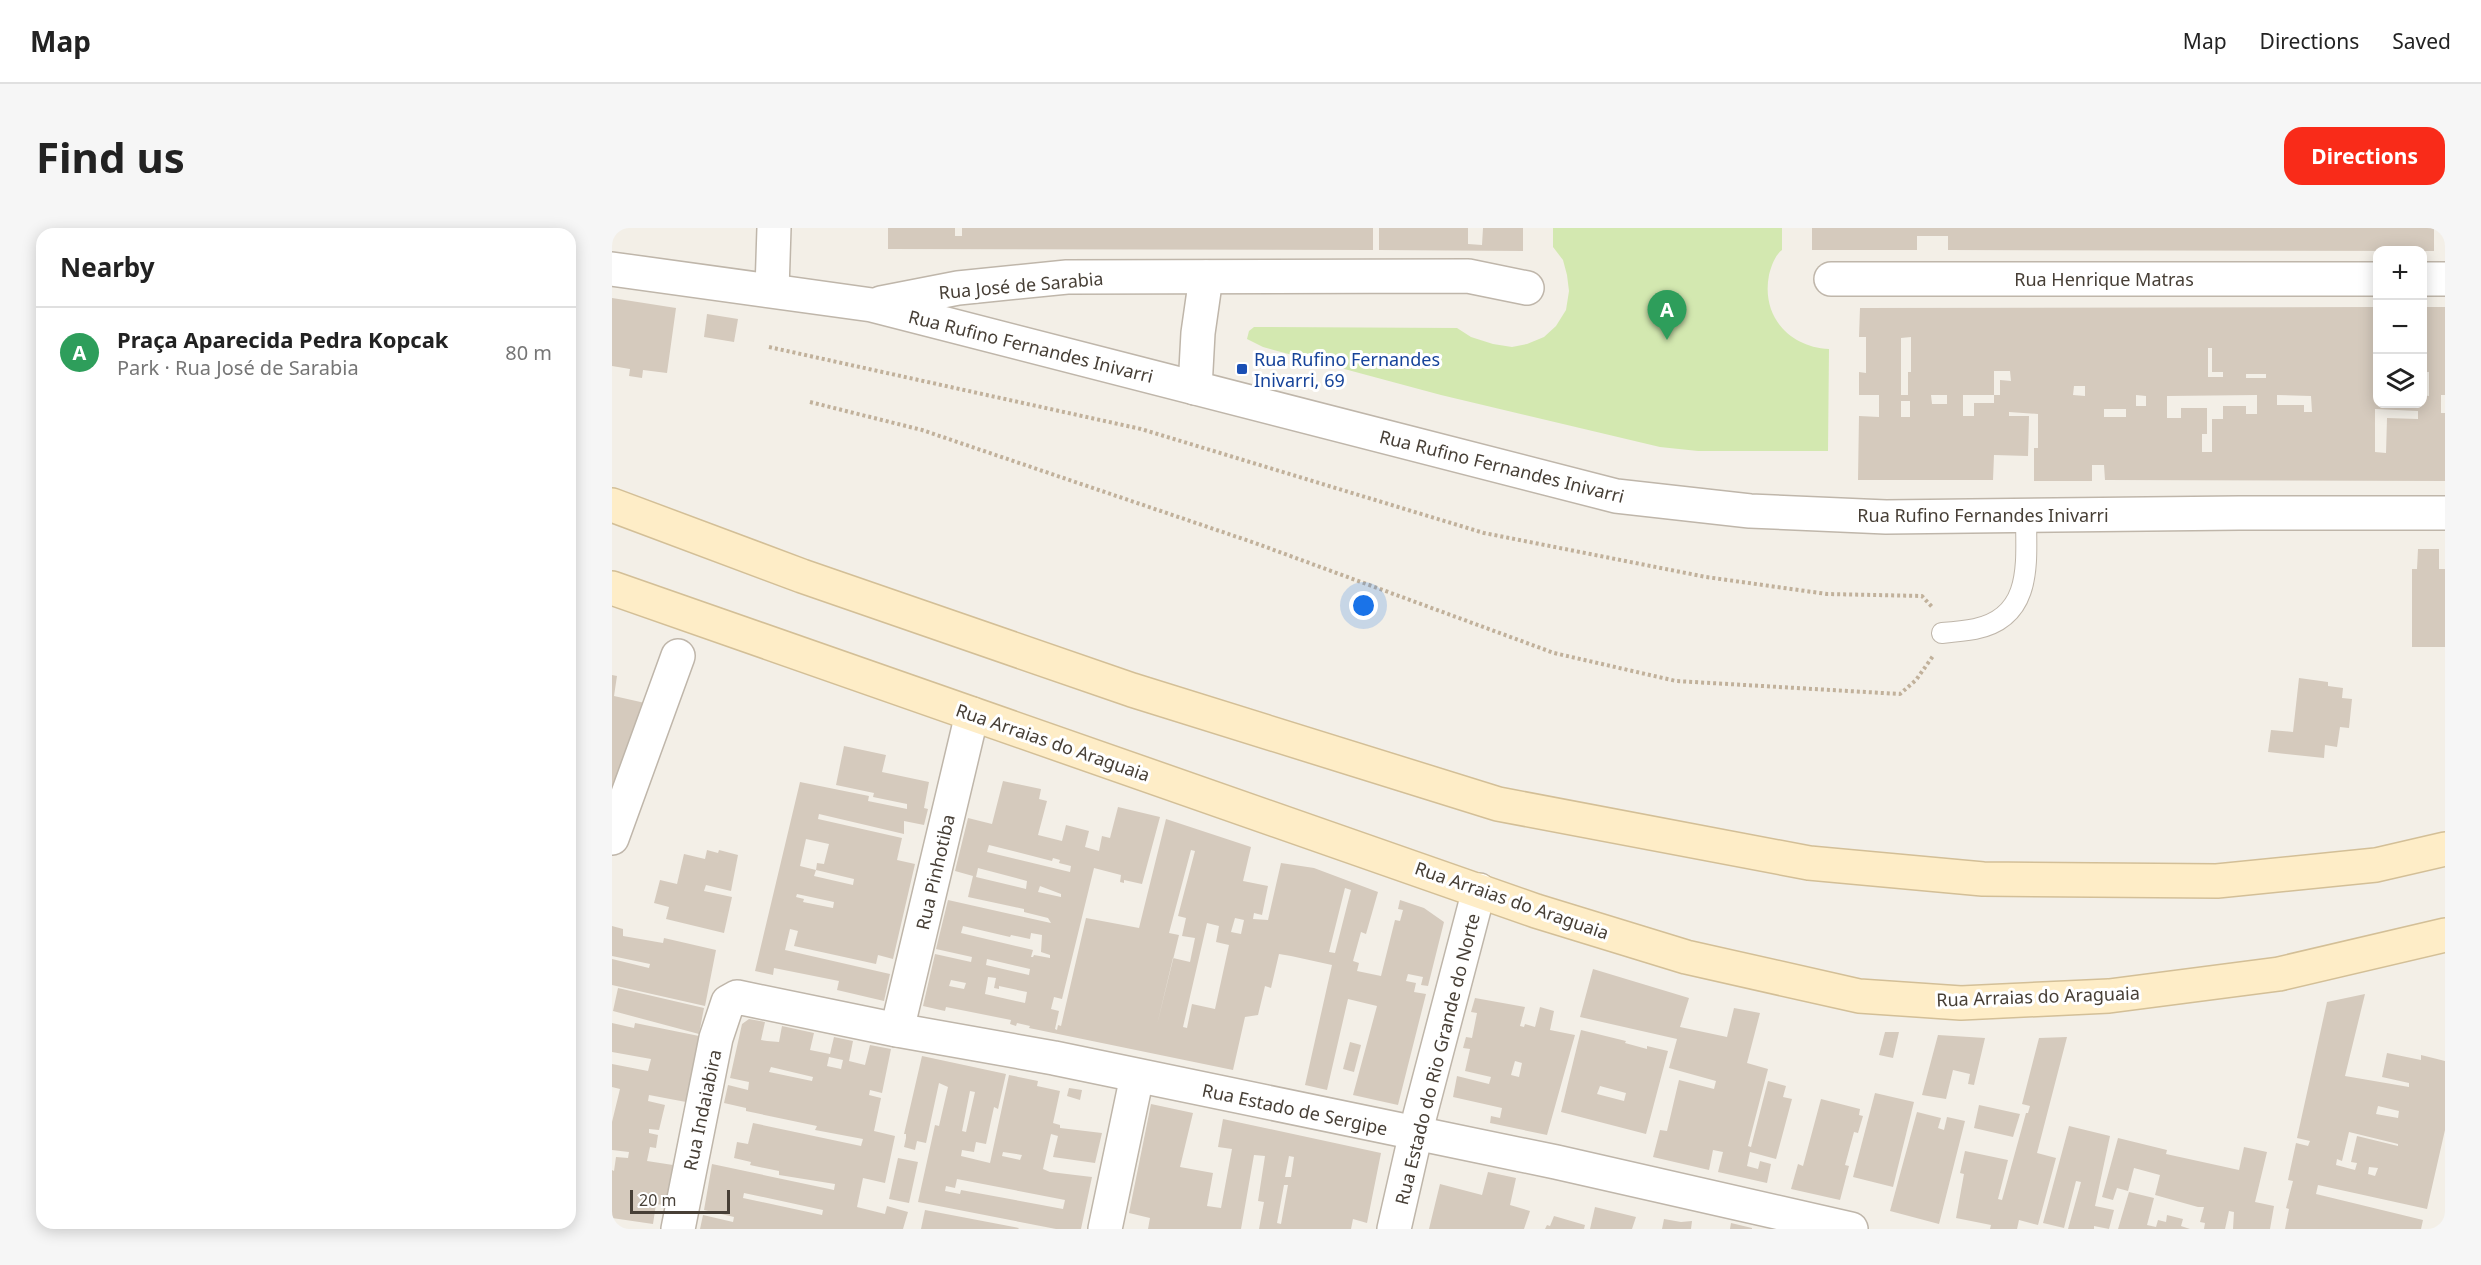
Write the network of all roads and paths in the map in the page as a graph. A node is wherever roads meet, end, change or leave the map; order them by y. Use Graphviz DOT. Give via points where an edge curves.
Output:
graph roads {
  1 [pos="774,228"];
  2 [pos="612,269"];
  3 [pos="1206,277"];
  4 [pos="1831,279"];
  5 [pos="2373,279"];
  6 [pos="2427,279"];
  7 [pos="2445,279"];
  8 [pos="1527,288"];
  9 [pos="772,290"];
  10 [pos="872,305"];
  11 [pos="769,347"];
  12 [pos="1195,388"];
  13 [pos="810,402"];
  14 [pos="612,506"];
  15 [pos="2445,513"];
  16 [pos="2026,515"];
  17 [pos="612,588"];
  18 [pos="1942,633"];
  19 [pos="678,656"];
  20 [pos="972,714"];
  21 [pos="612,838"];
  22 [pos="2445,849"];
  23 [pos="1479,890"];
  24 [pos="2445,935"];
  25 [pos="737,997"];
  26 [pos="897,1030"];
  27 [pos="1137,1076"];
  28 [pos="1415,1134"];
  29 [pos="678,1229"];
  30 [pos="1105,1229"];
  31 [pos="1394,1229"];
  32 [pos="1851,1229"];
  1 -- 9 [label="street"];
  2 -- 9 [label="street, Rua Rufino Fernandes Inivarri"];
  3 -- 8 [label="street, Rua José de Sarabia" via="1468,276"];
  3 -- 10 [label="street, Rua José de Sarabia" via="1067,277 958,288"];
  3 -- 12 [label="street"];
  4 -- 5 [label="street, Rua Henrique Matras"];
  6 -- 7 [label="street"];
  9 -- 10 [label="street, Rua Rufino Fernandes Inivarri"];
  10 -- 12 [label="street, Rua Rufino Fernandes Inivarri"];
  11 -- 18 [label="path" via="1141,429 1484,533 1706,577 1827,594 1922,596 1935,611"];
  12 -- 16 [label="street, Rua Rufino Fernandes Inivarri" via="1616,496 1750,511 1886,517"];
  13 -- 18 [label="path" via="922,430 1255,543 1554,653 1676,681 1900,694 1916,681 1933,658"];
  14 -- 22 [label="main road" via="1132,690 1498,804 1809,863 1983,879 2217,881 2376,865"];
  15 -- 16 [label="street, Rua Rufino Fernandes Inivarri"];
  16 -- 18 [label="lane" via="2026,578 2018,600 2002,618 1976,629"];
  17 -- 20 [label="main road, Rua Arraias do Araguaia"];
  19 -- 21 [label="street"];
  20 -- 23 [label="main road, Rua Arraias do Araguaia"];
  20 -- 26 [label="street, Rua Pinhotiba"];
  23 -- 24 [label="main road, Rua Arraias do Araguaia" via="1686,957 1859,996 1961,1003 2109,996 2279,974"];
  23 -- 28 [label="street, Rua Estado do Rio Grande do Norte"];
  25 -- 26 [label="street, Rua Estado de Sergipe"];
  25 -- 29 [label="street, Rua Indaiabira" via="728,1002 719,1028"];
  26 -- 27 [label="street, Rua Estado de Sergipe"];
  27 -- 28 [label="street, Rua Estado de Sergipe"];
  27 -- 30 [label="street"];
  28 -- 31 [label="street, Rua Estado do Rio Grande do Norte"];
  28 -- 32 [label="street, Rua Estado de Sergipe"];
}
